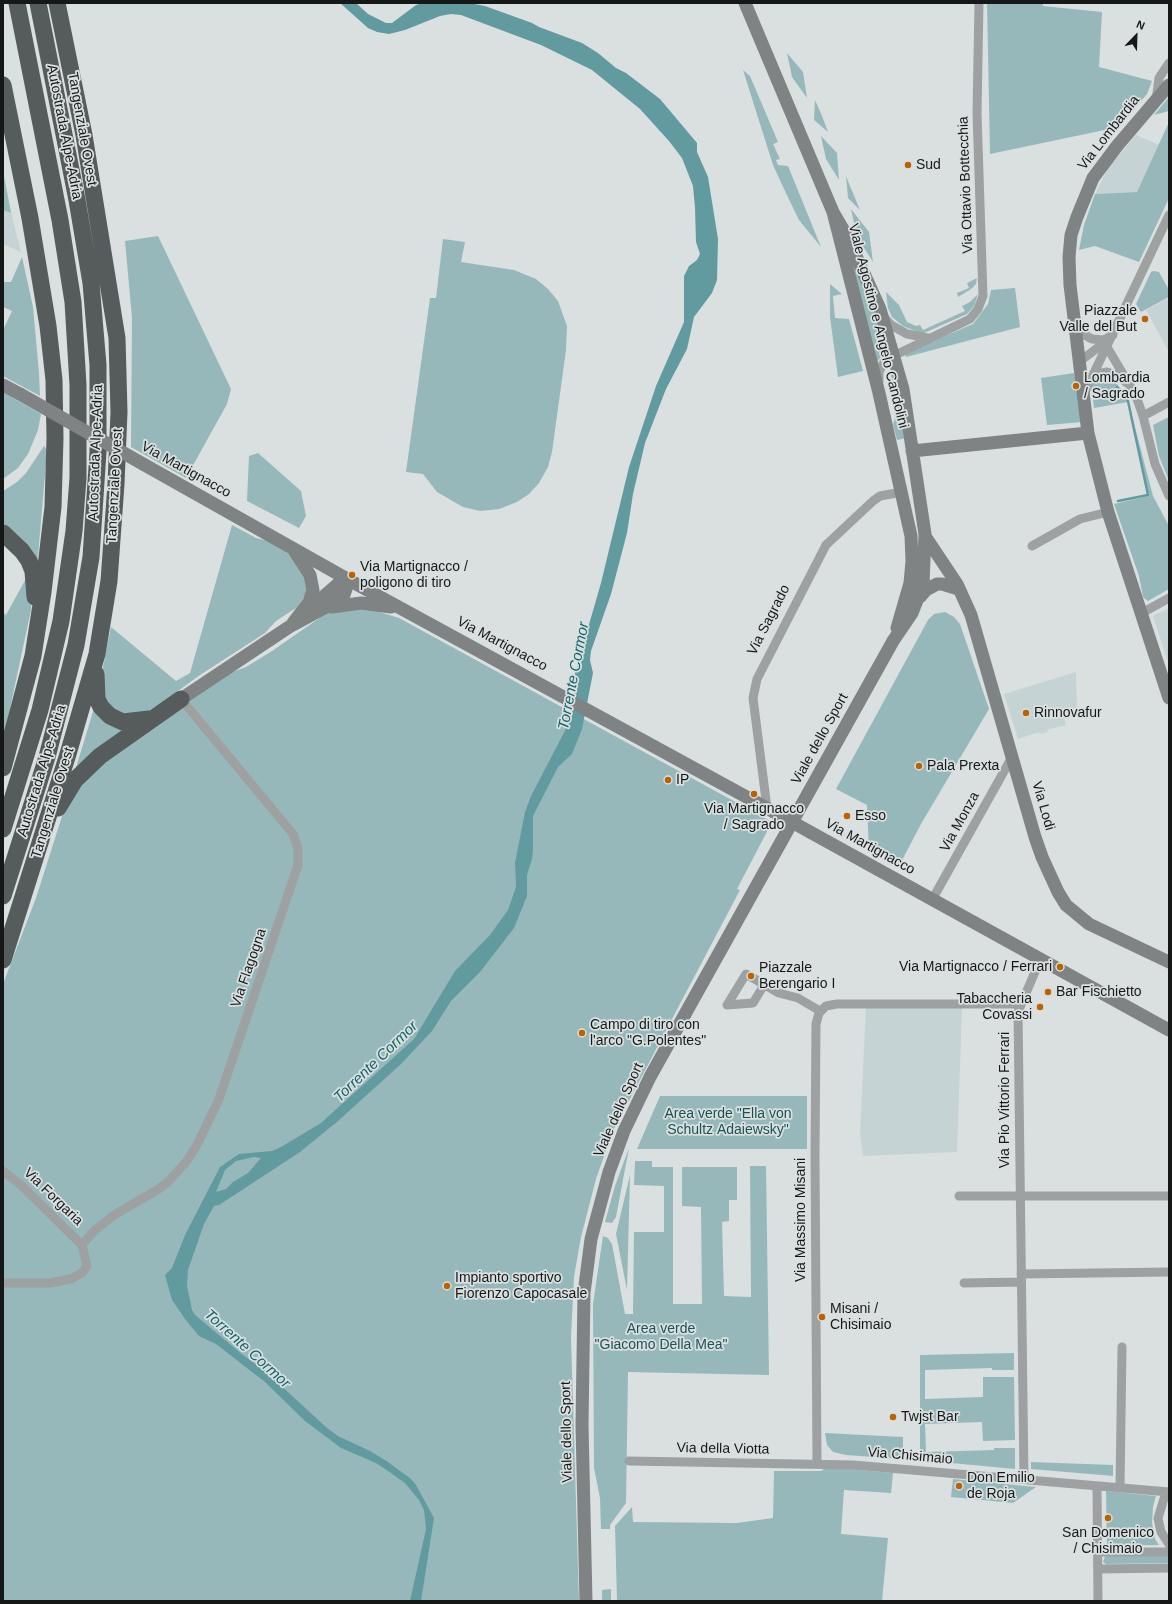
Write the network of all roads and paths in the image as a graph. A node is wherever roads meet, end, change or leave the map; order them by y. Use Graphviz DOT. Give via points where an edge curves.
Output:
graph roads {
  1 [pos="17,3"];
  2 [pos="38,3"];
  3 [pos="57,3"];
  4 [pos="745,3"];
  5 [pos="979,3"];
  6 [pos="1169,63"];
  7 [pos="3,85"];
  8 [pos="1169,85"];
  9 [pos="1156,100"];
  10 [pos="833,212"];
  11 [pos="1169,215"];
  12 [pos="882,315"];
  13 [pos="1075,325"];
  14 [pos="1113,335"];
  15 [pos="932,338"];
  16 [pos="1106,345"];
  17 [pos="894,356"];
  18 [pos="1100,361"];
  19 [pos="1079,362"];
  20 [pos="1113,374"];
  21 [pos="1093,375"];
  22 [pos="3,385"];
  23 [pos="1131,387"];
  24 [pos="879,393"];
  25 [pos="1083,395"];
  26 [pos="1169,402"];
  27 [pos="1143,416"];
  28 [pos="1088,433"];
  29 [pos="912,450"];
  30 [pos="893,454"];
  31 [pos="902,492"];
  32 [pos="1169,496"];
  33 [pos="1108,512"];
  34 [pos="3,533"];
  35 [pos="924,534"];
  36 [pos="910,536"];
  37 [pos="1032,546"];
  38 [pos="291,547"];
  39 [pos="925,556"];
  40 [pos="350,580"];
  41 [pos="955,588"];
  42 [pos="920,597"];
  43 [pos="1169,598"];
  44 [pos="963,599"];
  45 [pos="328,607"];
  46 [pos="407,611"];
  47 [pos="1142,614"];
  48 [pos="289,627"];
  49 [pos="893,641"];
  50 [pos="97,654"];
  51 [pos="33,656"];
  52 [pos="1169,698"];
  53 [pos="181,699"];
  54 [pos="152,719"];
  55 [pos="1012,757"];
  56 [pos="3,768"];
  57 [pos="770,810"];
  58 [pos="3,829"];
  59 [pos="40,844"];
  60 [pos="3,896"];
  61 [pos="932,900"];
  62 [pos="3,960"];
  63 [pos="1040,960"];
  64 [pos="1169,962"];
  65 [pos="764,985"];
  66 [pos="1020,1004"];
  67 [pos="820,1011"];
  68 [pos="1169,1030"];
  69 [pos="3,1171"];
  70 [pos="958,1196"];
  71 [pos="1019,1196"];
  72 [pos="1169,1196"];
  73 [pos="94,1231"];
  74 [pos="82,1245"];
  75 [pos="1169,1272"];
  76 [pos="1021,1278"];
  77 [pos="3,1283"];
  78 [pos="964,1283"];
  79 [pos="1122,1347"];
  80 [pos="629,1461"];
  81 [pos="817,1463"];
  82 [pos="1024,1479"];
  83 [pos="1097,1486"];
  84 [pos="1120,1488"];
  85 [pos="1167,1492"];
  86 [pos="1169,1544"];
  87 [pos="1098,1552"];
  88 [pos="1169,1552"];
  89 [pos="1169,1568"];
  90 [pos="1098,1569"];
  91 [pos="586,1601"];
  92 [pos="1098,1601"];
  1 -- 58 [label="highway, Autostrada Alpe-Adria" via="60,220 73,302 78,385 78,478 67,584 55,648 38,718"];
  2 -- 60 [label="highway, Autostrada Alpe-Adria" via="91,283 98,365 98,452 91,557 76,645 47,757"];
  3 -- 50 [label="highway, Tangenziale Ovest" via="84,135 117,338 119,412 116,484 108,581"];
  4 -- 10 [label="street, Viale Agostino e Angelo Candolini"];
  5 -- 15 [label="street, Via Ottavio Bottecchia" via="977,113 983,296 978,309 970,319"];
  6 -- 9 [label="street" via="1159,78"];
  7 -- 51 [label="highway" via="30,218 48,326 55,401 53,507"];
  8 -- 9 [label="street, Via Lombardia"];
  9 -- 13 [label="street, Via Lombardia" via="1099,168 1077,216 1071,235 1069,257"];
  10 -- 12 [label="street, Viale Agostino e Angelo Candolini" via="847,236"];
  10 -- 24 [label="street, Viale Agostino e Angelo Candolini"];
  11 -- 14 [label="street"];
  12 -- 15 [label="street" via="891,325 907,334"];
  12 -- 17 [label="street, Viale Agostino e Angelo Candolini"];
  13 -- 14 [label="street" via="1081,333 1092,339 1104,340"];
  13 -- 19 [label="street, Via Lombardia"];
  14 -- 16 [label="street"];
  15 -- 17 [label="street, Via Ottavio Bottecchia"];
  16 -- 18 [label="street"];
  16 -- 19 [label="street"];
  16 -- 23 [label="street"];
  17 -- 24 [label="street, Via Ottavio Bottecchia" via="885,360 880,368"];
  17 -- 29 [label="street, Viale Agostino e Angelo Candolini" via="903,389"];
  18 -- 19 [label="street" via="1094,364"];
  18 -- 20 [label="street" via="1106,370"];
  18 -- 21 [label="street"];
  19 -- 25 [label="street, Via Lombardia"];
  20 -- 21 [label="street" via="1101,372"];
  20 -- 23 [label="street"];
  21 -- 25 [label="street"];
  22 -- 38 [label="street, Via Martignacco, bridge"];
  23 -- 27 [label="street"];
  24 -- 30 [label="street, Viale Agostino e Angelo Candolini"];
  25 -- 28 [label="street, Via Lombardia"];
  26 -- 27 [label="street"];
  27 -- 32 [label="street" via="1155,464"];
  28 -- 29 [label="street"];
  28 -- 33 [label="street, Via Lombardia"];
  29 -- 30 [label="street, Viale Agostino e Angelo Candolini"];
  29 -- 35 [label="street, Viale dello Sport"];
  30 -- 31 [label="street, Viale dello Sport"];
  31 -- 36 [label="street, Viale dello Sport"];
  31 -- 57 [label="street, Via Sagrado" via="880,496 826,544 757,679 753,698 757,740"];
  33 -- 37 [label="street" via="1080,519"];
  33 -- 47 [label="street, Via Lombardia"];
  34 -- 51 [label="highway" via="22,551 33,571"];
  35 -- 39 [label="street, Viale dello Sport"];
  35 -- 44 [label="street, Via Lodi" via="951,574"];
  36 -- 39 [label="street, Via Lodi"];
  36 -- 49 [label="street, Viale dello Sport" via="910,583"];
  38 -- 40 [label="street, Via Martignacco"];
  38 -- 48 [label="street, Via Martignacco" via="310,575 312,590 309,602"];
  39 -- 41 [label="street, Via Lodi"];
  39 -- 42 [label="street, Viale dello Sport"];
  40 -- 45 [label="street, Via Martignacco" via="344,595"];
  40 -- 46 [label="street, Via Martignacco"];
  40 -- 48 [label="street, Via Martignacco" via="338,584"];
  41 -- 42 [label="street" via="937,584"];
  41 -- 44 [label="street, Via Lodi"];
  42 -- 49 [label="street, Viale dello Sport"];
  43 -- 47 [label="street"];
  44 -- 55 [label="street, Via Lodi" via="979,640"];
  45 -- 46 [label="street, Via Martignacco" via="361,603"];
  45 -- 48 [label="street, Via Martignacco"];
  46 -- 57 [label="street, Via Martignacco"];
  47 -- 52 [label="street, Via Lombardia"];
  48 -- 53 [label="street, Via Martignacco"];
  49 -- 91 [label="street, Viale dello Sport" via="650,1077 624,1131 609,1172 591,1239 584,1306 582,1425"];
  50 -- 54 [label="highway" via="96,692 101,707 110,716 123,722"];
  50 -- 59 [label="highway, Tangenziale Ovest"];
  51 -- 56 [label="highway"];
  53 -- 54 [label="highway"];
  53 -- 73 [label="street, Via Flagogna" via="293,834 298,848 298,865 219,1099 197,1145 168,1182 114,1215"];
  54 -- 59 [label="highway" via="86,768 66,794"];
  55 -- 61 [label="street, Via Monza"];
  55 -- 64 [label="street, Via Lodi" via="1042,857 1066,905 1089,924"];
  57 -- 61 [label="street, Via Martignacco, bridge"];
  59 -- 62 [label="highway, Tangenziale Ovest"];
  61 -- 63 [label="street, Via Martignacco"];
  63 -- 66 [label="street, Via Pio Vittorio Ferrari"];
  63 -- 68 [label="street, Via Martignacco"];
  65 -- 67 [label="street" via="779,993 798,998"];
  66 -- 67 [label="street" via="836,1004 826,1006"];
  66 -- 71 [label="street, Via Pio Vittorio Ferrari"];
  67 -- 81 [label="street, Via Massimo Misani" via="816,1031"];
  69 -- 74 [label="street, Via Forgaria" via="22,1186"];
  70 -- 71 [label="street"];
  71 -- 72 [label="street"];
  71 -- 76 [label="street, Via Pio Vittorio Ferrari"];
  73 -- 74 [label="street, Via Forgaria"];
  74 -- 77 [label="street, Via Forgaria" via="87,1266 82,1273 71,1279 50,1283"];
  75 -- 76 [label="street"];
  76 -- 78 [label="street"];
  76 -- 82 [label="street, Via Pio Vittorio Ferrari"];
  79 -- 84 [label="street"];
  80 -- 81 [label="street, Via della Viotta"];
  81 -- 82 [label="street, Via Chisimaio"];
  82 -- 83 [label="street, Via Chisimaio"];
  83 -- 84 [label="street, Via Chisimaio"];
  83 -- 87 [label="street"];
  84 -- 85 [label="street, Via Chisimaio"];
  85 -- 86 [label="street" via="1158,1518 1161,1532"];
  87 -- 88 [label="street"];
  87 -- 90 [label="street"];
  89 -- 90 [label="street"];
  90 -- 92 [label="street"];
}
